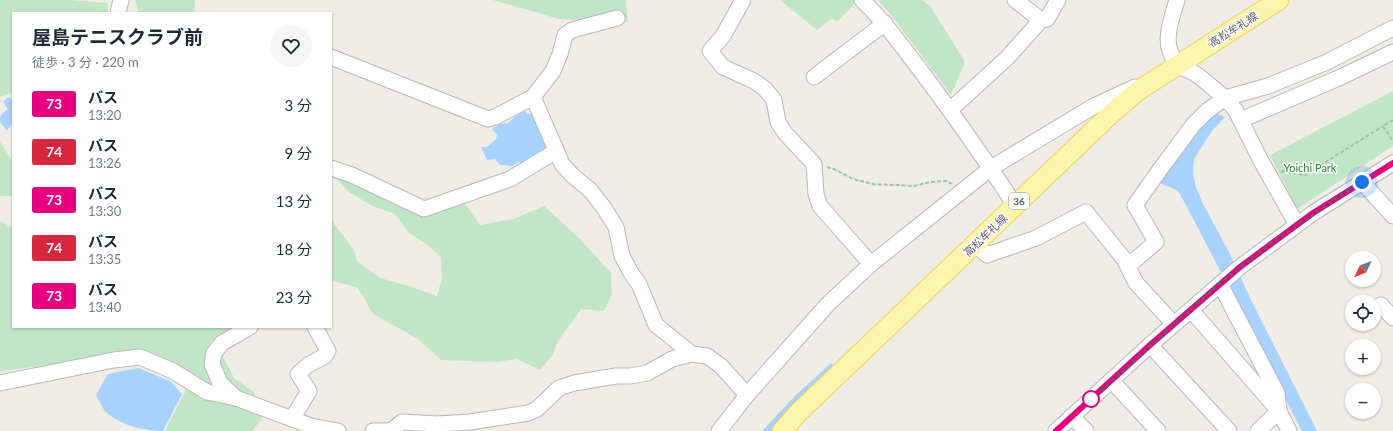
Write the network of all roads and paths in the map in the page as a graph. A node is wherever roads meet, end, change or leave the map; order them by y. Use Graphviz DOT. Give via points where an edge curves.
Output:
graph roads {
  1 [pos="120,0"];
  2 [pos="743,0"];
  3 [pos="862,0"];
  4 [pos="1015,0"];
  5 [pos="1058,0"];
  6 [pos="1177,0"];
  7 [pos="1279,0"];
  8 [pos="118,12"];
  9 [pos="617,18"];
  10 [pos="1041,20"];
  11 [pos="885,23"];
  12 [pos="1393,28"];
  13 [pos="1393,52"];
  14 [pos="332,57"];
  15 [pos="1178,65"];
  16 [pos="814,77"];
  17 [pos="1153,81"];
  18 [pos="533,97"];
  19 [pos="1225,98"];
  20 [pos="950,110"];
  21 [pos="1241,120"];
  22 [pos="1393,120"];
  23 [pos="1383,126"];
  24 [pos="1393,141"];
  25 [pos="556,151"];
  26 [pos="1393,162"];
  27 [pos="814,164"];
  28 [pos="332,168"];
  29 [pos="991,168"];
  30 [pos="1278,170"];
  31 [pos="1362,182"];
  32 [pos="964,190"];
  33 [pos="1015,205"];
  34 [pos="1392,213"];
  35 [pos="1297,225"];
  36 [pos="975,244"];
  37 [pos="871,264"];
  38 [pos="1128,266"];
  39 [pos="1222,282"];
  40 [pos="1382,306"];
  41 [pos="1191,310"];
  42 [pos="1393,318"];
  43 [pos="1174,324"];
  44 [pos="248,328"];
  45 [pos="316,328"];
  46 [pos="1150,345"];
  47 [pos="692,354"];
  48 [pos="1112,380"];
  49 [pos="0,384"];
  50 [pos="747,394"];
  51 [pos="236,398"];
  52 [pos="1279,411"];
  53 [pos="1072,416"];
  54 [pos="292,419"];
  55 [pos="790,428"];
  56 [pos="393,430"];
  57 [pos="338,431"];
  58 [pos="373,431"];
  59 [pos="719,431"];
  60 [pos="1056,431"];
  61 [pos="1086,431"];
  62 [pos="1158,431"];
  63 [pos="1229,431"];
  64 [pos="1258,431"];
  65 [pos="1289,431"];
  1 -- 8 [label="street"];
  2 -- 27 [label="street" via="723,36 710,51 723,67 754,81 765,90 774,100 778,122 785,133"];
  3 -- 11 [label="street"];
  4 -- 10 [label="street"];
  5 -- 10 [label="street" via="1047,19"];
  6 -- 15 [label="street" via="1169,26 1168,42 1171,54"];
  7 -- 15 [label="main road, 高松牟礼線 / 36"];
  9 -- 18 [label="street" via="572,30 565,35 553,71"];
  10 -- 20 [label="street" via="1007,58"];
  11 -- 16 [label="street"];
  11 -- 20 [label="street"];
  12 -- 19 [label="street" via="1327,62 1268,86"];
  13 -- 21 [label="street"];
  14 -- 18 [label="street" via="488,119"];
  15 -- 17 [label="main road, 高松牟礼線 / 36"];
  15 -- 19 [label="street" via="1193,72"];
  17 -- 29 [label="street" via="1094,106"];
  17 -- 33 [label="main road, 高松牟礼線 / 36" via="1113,112"];
  18 -- 25 [label="street"];
  19 -- 21 [label="street"];
  19 -- 38 [label="street" via="1193,125 1135,205 1156,242"];
  20 -- 29 [label="street"];
  21 -- 35 [label="street"];
  22 -- 23 [label="path"];
  23 -- 24 [label="path"];
  23 -- 30 [label="path" via="1305,175"];
  25 -- 28 [label="street" via="510,179 424,209"];
  25 -- 47 [label="street" via="562,164 591,191 616,227 622,256 639,284 656,326"];
  26 -- 31 [label="street"];
  27 -- 32 [label="path" via="873,184 914,186 930,182 947,182"];
  27 -- 37 [label="street" via="816,194 820,206"];
  29 -- 32 [label="street"];
  29 -- 33 [label="street"];
  31 -- 34 [label="street"];
  31 -- 35 [label="street"];
  32 -- 37 [label="street"];
  33 -- 36 [label="main road, 高松牟礼線 / 36"];
  35 -- 39 [label="street"];
  36 -- 38 [label="street" via="987,255 1036,238 1086,212"];
  36 -- 55 [label="main road, 高松牟礼線 / 36"];
  37 -- 50 [label="street" via="828,304"];
  38 -- 43 [label="street" via="1136,283"];
  39 -- 41 [label="street"];
  39 -- 52 [label="street" via="1277,393"];
  40 -- 42 [label="street"];
  41 -- 43 [label="street"];
  41 -- 52 [label="street"];
  43 -- 46 [label="street"];
  44 -- 51 [label="street" via="222,343 214,353 212,364 220,383"];
  45 -- 54 [label="street" via="328,351 325,356 298,374 309,391"];
  46 -- 48 [label="street"];
  46 -- 63 [label="street"];
  47 -- 50 [label="street" via="706,356 721,366"];
  47 -- 56 [label="street" via="672,359 647,373 581,382 559,388 537,409 528,413 470,422 402,422"];
  48 -- 53 [label="street"];
  48 -- 62 [label="street"];
  49 -- 51 [label="street" via="140,357 173,371 207,392"];
  50 -- 59 [label="street"];
  51 -- 54 [label="street"];
  52 -- 64 [label="street"];
  52 -- 65 [label="street"];
  53 -- 60 [label="street"];
  53 -- 61 [label="street"];
  54 -- 57 [label="street"];
  56 -- 58 [label="street"];
}
